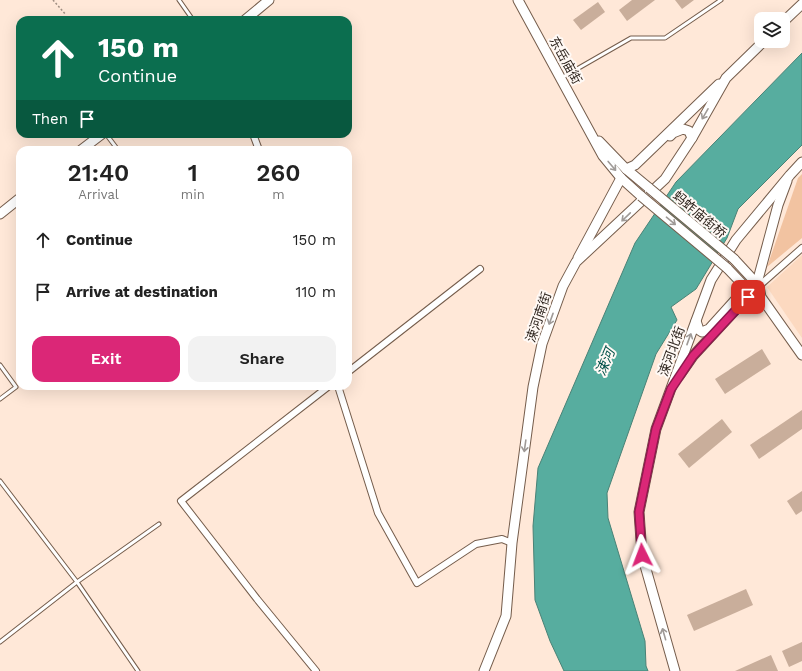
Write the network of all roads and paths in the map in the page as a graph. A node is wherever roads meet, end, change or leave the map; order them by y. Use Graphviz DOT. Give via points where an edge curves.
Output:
graph roads {
  1 [pos="53,0"];
  2 [pos="179,0"];
  3 [pos="269,0"];
  4 [pos="518,0"];
  5 [pos="721,0"];
  6 [pos="802,4"];
  7 [pos="790,15"];
  8 [pos="66,16"];
  9 [pos="190,16"];
  10 [pos="250,16"];
  11 [pos="757,48"];
  12 [pos="561,78"];
  13 [pos="726,78"];
  14 [pos="592,133"];
  15 [pos="97,138"];
  16 [pos="692,138"];
  17 [pos="86,146"];
  18 [pos="802,162"];
  19 [pos="629,171"];
  20 [pos="790,175"];
  21 [pos="624,180"];
  22 [pos="649,188"];
  23 [pos="16,201"];
  24 [pos="0,214"];
  25 [pos="755,216"];
  26 [pos="610,231"];
  27 [pos="802,248"];
  28 [pos="480,269"];
  29 [pos="756,282"];
  30 [pos="563,286"];
  31 [pos="749,291"];
  32 [pos="761,297"];
  33 [pos="696,321"];
  34 [pos="802,355"];
  35 [pos="0,365"];
  36 [pos="352,369"];
  37 [pos="671,389"];
  38 [pos="324,390"];
  39 [pos="339,390"];
  40 [pos="0,399"];
  41 [pos="0,482"];
  42 [pos="159,524"];
  43 [pos="512,544"];
  44 [pos="77,582"];
  45 [pos="0,642"];
  46 [pos="138,671"];
  47 [pos="316,671"];
  48 [pos="484,671"];
  49 [pos="675,671"];
  1 -- 8 [label="path"];
  2 -- 9 [label="lane"];
  3 -- 10 [label="main road"];
  4 -- 12 [label="main road, 东岳庙街"];
  5 -- 12 [label="lane" via="664,38 631,38"];
  6 -- 7 [label="main road"];
  11 -- 13 [label="main road, 涑河南街"];
  12 -- 14 [label="main road, 东岳庙街"];
  13 -- 16 [label="main road, 涑河南街, one-way"];
  13 -- 19 [label="main road"];
  14 -- 19 [label="main road, 东岳庙街"];
  14 -- 21 [label="main road, 东岳庙街, one-way" via="604,156"];
  15 -- 17 [label="main road"];
  16 -- 19 [label="main road" via="689,131 683,129 673,133"];
  16 -- 26 [label="main road, 涑河南街, one-way" via="666,179"];
  18 -- 20 [label="main road, 涑河北街"];
  19 -- 22 [label="main road, 东岳庙街"];
  20 -- 25 [label="main road, 涑河北街"];
  20 -- 29 [label="main road" via="778,205"];
  21 -- 26 [label="main road" via="600,225 603,230"];
  21 -- 30 [label="main road"];
  21 -- 31 [label="main road, 东岳庙街, one-way, bridge" via="727,268"];
  22 -- 29 [label="main road, 蚂蚱庙街桥, bridge" via="734,259"];
  23 -- 24 [label="main road"];
  25 -- 29 [label="main road" via="763,211 770,214"];
  25 -- 33 [label="main road, 涑河北街" via="736,240 711,280"];
  26 -- 30 [label="main road, 涑河南街" via="576,262"];
  27 -- 29 [label="street"];
  28 -- 36 [label="street"];
  29 -- 32 [label="main road"];
  30 -- 43 [label="main road, 涑河南街, one-way" via="542,344 535,379"];
  31 -- 32 [label="main road"];
  31 -- 33 [label="main road" via="709,329 702,332"];
  31 -- 37 [label="main road" via="693,356"];
  32 -- 34 [label="main road"];
  37 -- 33 [label="main road, 涑河北街, one-way"];
  35 -- 40 [label="lane" via="16,387"];
  49 -- 37 [label="main road, 涑河北街, one-way" via="642,555 639,512 656,429"];
  38 -- 47 [label="street" via="181,501"];
  39 -- 43 [label="street" via="378,513 417,583 476,544 502,539"];
  41 -- 44 [label="lane"];
  42 -- 44 [label="lane"];
  43 -- 48 [label="main road, 涑河南街" via="506,616"];
  44 -- 45 [label="lane"];
  44 -- 46 [label="lane"];
}
